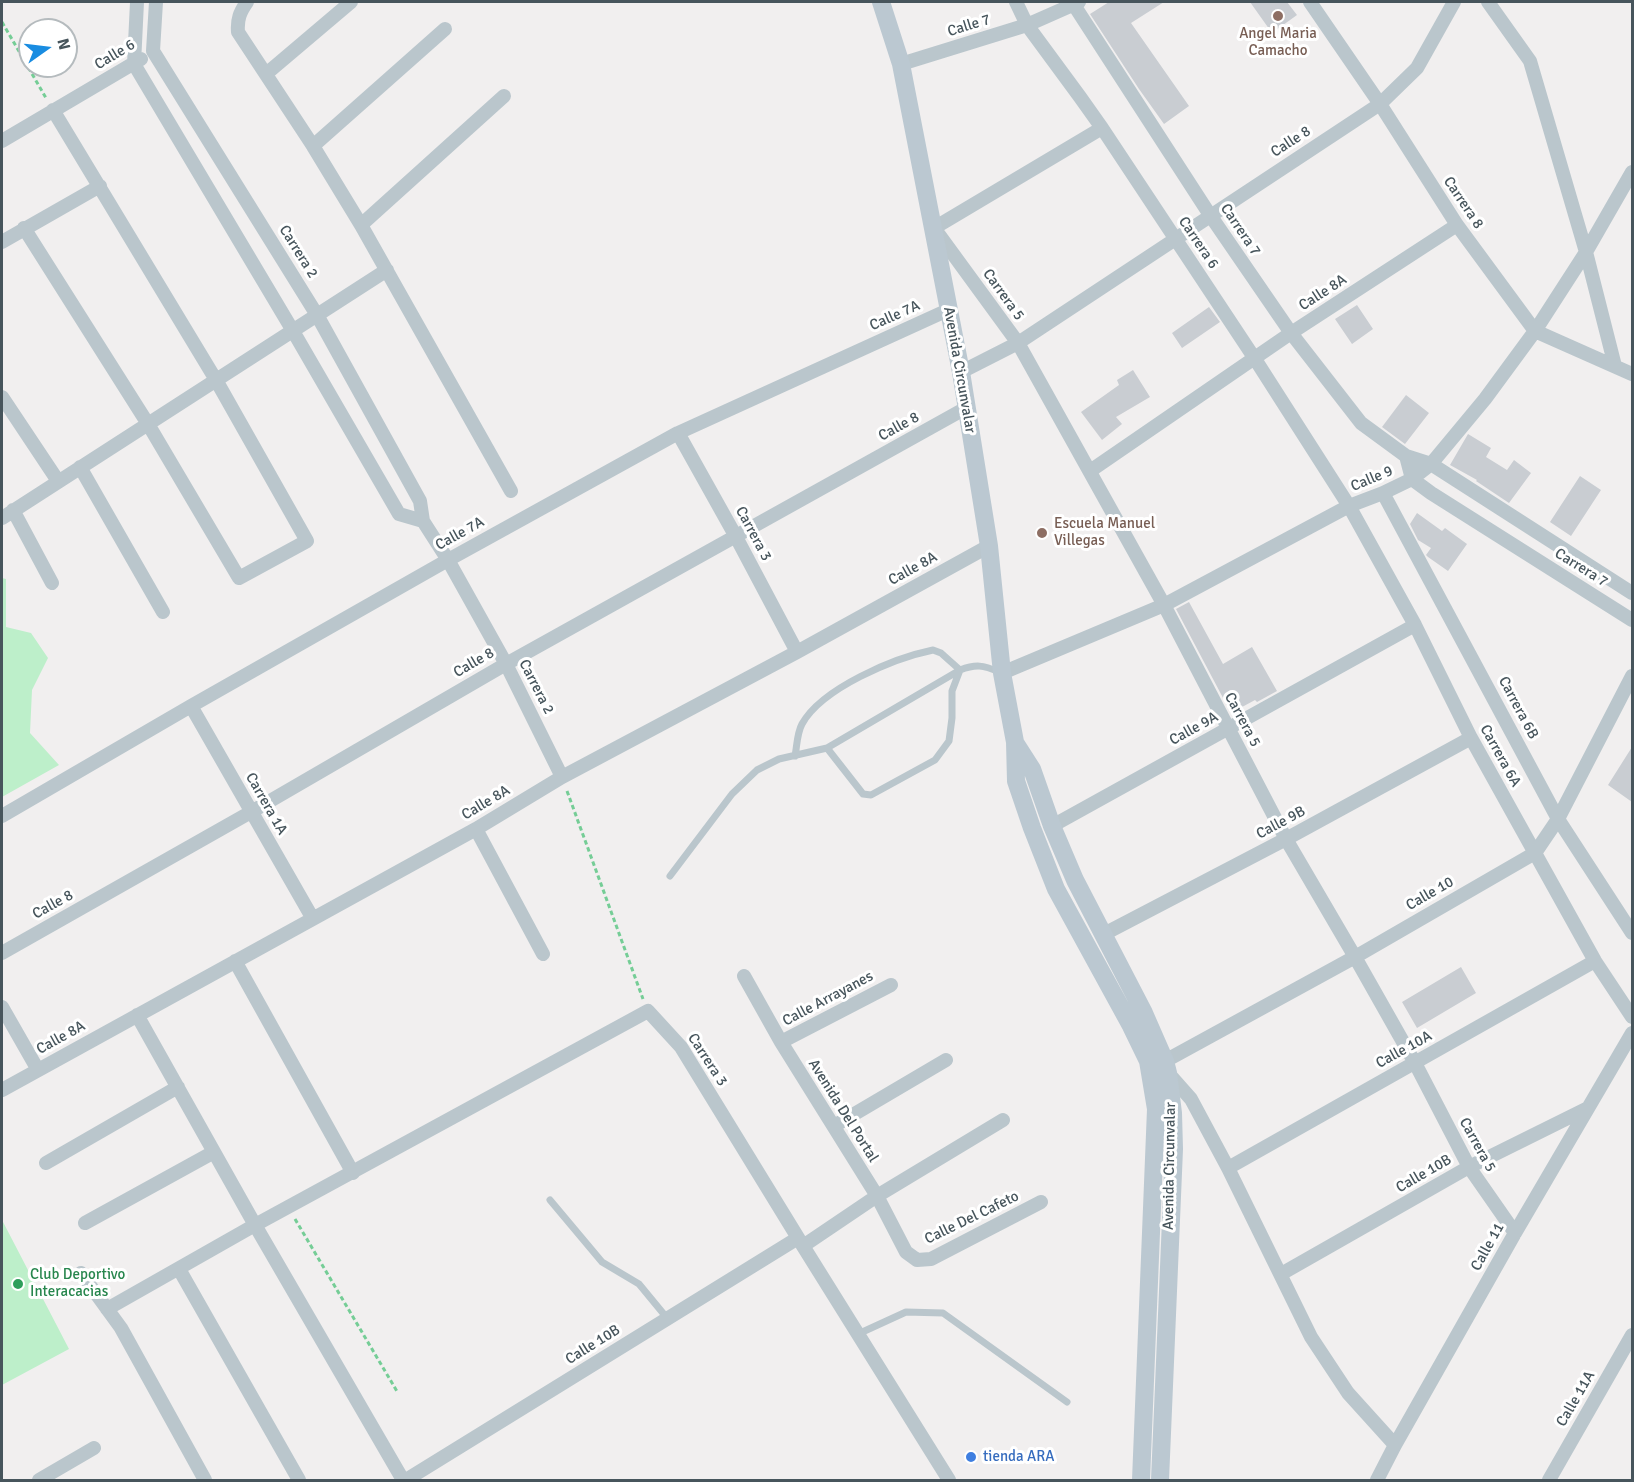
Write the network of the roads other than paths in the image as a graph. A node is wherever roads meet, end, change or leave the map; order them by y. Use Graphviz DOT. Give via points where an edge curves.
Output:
graph roads {
  1 [pos="136,2"];
  2 [pos="156,2"];
  3 [pos="247,2"];
  4 [pos="351,2"];
  5 [pos="881,2"];
  6 [pos="1016,2"];
  7 [pos="1075,2"];
  8 [pos="1310,2"];
  9 [pos="1454,2"];
  10 [pos="1488,2"];
  11 [pos="1027,25"];
  12 [pos="445,29"];
  13 [pos="153,51"];
  14 [pos="134,64"];
  15 [pos="901,64"];
  16 [pos="266,74"];
  17 [pos="504,96"];
  18 [pos="1380,104"];
  19 [pos="53,110"];
  20 [pos="1102,128"];
  21 [pos="2,141"];
  22 [pos="313,146"];
  23 [pos="1632,172"];
  24 [pos="100,186"];
  25 [pos="1210,215"];
  26 [pos="361,225"];
  27 [pos="1457,225"];
  28 [pos="24,228"];
  29 [pos="934,228"];
  30 [pos="1175,238"];
  31 [pos="2,242"];
  32 [pos="1586,252"];
  33 [pos="387,270"];
  34 [pos="948,310"];
  35 [pos="317,315"];
  36 [pos="293,331"];
  37 [pos="1535,331"];
  38 [pos="1291,333"];
  39 [pos="1018,343"];
  40 [pos="1256,359"];
  41 [pos="1615,366"];
  42 [pos="961,372"];
  43 [pos="1632,374"];
  44 [pos="216,380"];
  45 [pos="2,397"];
  46 [pos="966,408"];
  47 [pos="148,424"];
  48 [pos="678,433"];
  49 [pos="1406,456"];
  50 [pos="1431,464"];
  51 [pos="80,467"];
  52 [pos="1090,471"];
  53 [pos="1412,479"];
  54 [pos="58,481"];
  55 [pos="511,491"];
  56 [pos="1383,493"];
  57 [pos="1349,506"];
  58 [pos="7,514"];
  59 [pos="423,521"];
  60 [pos="735,536"];
  61 [pos="989,546"];
  62 [pos="448,560"];
  63 [pos="52,583"];
  64 [pos="1632,593"];
  65 [pos="1164,605"];
  66 [pos="163,612"];
  67 [pos="1632,620"];
  68 [pos="1415,625"];
  69 [pos="797,652"];
  70 [pos="506,664"];
  71 [pos="960,670"];
  72 [pos="1002,673"];
  73 [pos="1632,676"];
  74 [pos="191,706"];
  75 [pos="1227,729"];
  76 [pos="1471,738"];
  77 [pos="1015,742"];
  78 [pos="827,748"];
  79 [pos="795,756"];
  80 [pos="562,777"];
  81 [pos="251,812"];
  82 [pos="2,816"];
  83 [pos="1558,819"];
  84 [pos="1052,826"];
  85 [pos="476,829"];
  86 [pos="1286,839"];
  87 [pos="1535,853"];
  88 [pos="670,876"];
  89 [pos="313,919"];
  90 [pos="1632,933"];
  91 [pos="1104,934"];
  92 [pos="2,953"];
  93 [pos="543,954"];
  94 [pos="1355,957"];
  95 [pos="1595,961"];
  96 [pos="235,962"];
  97 [pos="744,976"];
  98 [pos="891,985"];
  99 [pos="2,1007"];
  100 [pos="137,1015"];
  101 [pos="1632,1017"];
  102 [pos="1632,1033"];
  103 [pos="781,1042"];
  104 [pos="945,1060"];
  105 [pos="1415,1063"];
  106 [pos="1167,1067"];
  107 [pos="38,1070"];
  108 [pos="178,1087"];
  109 [pos="2,1090"];
  110 [pos="1588,1108"];
  111 [pos="1003,1120"];
  112 [pos="834,1126"];
  113 [pos="214,1152"];
  114 [pos="46,1163"];
  115 [pos="1469,1167"];
  116 [pos="1228,1168"];
  117 [pos="353,1173"];
  118 [pos="877,1196"];
  119 [pos="550,1200"];
  120 [pos="1041,1202"];
  121 [pos="85,1223"];
  122 [pos="255,1225"];
  123 [pos="1515,1233"];
  124 [pos="800,1242"];
  125 [pos="917,1260"];
  126 [pos="179,1269"];
  127 [pos="81,1273"];
  128 [pos="1281,1274"];
  129 [pos="107,1309"];
  130 [pos="667,1318"];
  131 [pos="858,1334"];
  132 [pos="1632,1335"];
  133 [pos="1066,1402"];
  134 [pos="1395,1445"];
  135 [pos="94,1448"];
  136 [pos="39,1480"];
  137 [pos="205,1480"];
  138 [pos="299,1480"];
  139 [pos="405,1480"];
  140 [pos="949,1480"];
  141 [pos="1141,1480"];
  142 [pos="1160,1480"];
  143 [pos="1377,1480"];
  144 [pos="1549,1480"];
  1 -- 14 [label="street"];
  2 -- 13 [label="street"];
  3 -- 16 [label="street" via="237,20 238,32"];
  4 -- 16 [label="street"];
  5 -- 15 [label="main road, Avenida Circunvalar"];
  6 -- 11 [label="street, Carrera 6"];
  7 -- 11 [label="street, Calle 7"];
  7 -- 25 [label="street, Carrera 7"];
  8 -- 18 [label="street, Carrera 8"];
  9 -- 18 [label="street, Calle 8" via="1417,68"];
  10 -- 32 [label="street" via="1530,61"];
  11 -- 15 [label="street, Calle 7"];
  11 -- 20 [label="street, Carrera 6"];
  12 -- 22 [label="street"];
  13 -- 14 [label="street, Calle 6"];
  13 -- 35 [label="street, Carrera 2"];
  14 -- 19 [label="street, Calle 6"];
  14 -- 36 [label="street"];
  15 -- 29 [label="main road, Avenida Circunvalar"];
  16 -- 22 [label="street"];
  17 -- 26 [label="street"];
  18 -- 25 [label="street, Calle 8"];
  18 -- 27 [label="street, Carrera 8"];
  19 -- 21 [label="street, Calle 6"];
  19 -- 24 [label="street"];
  20 -- 29 [label="street"];
  20 -- 30 [label="street, Carrera 6"];
  22 -- 26 [label="street"];
  23 -- 32 [label="street, Calle 9"];
  24 -- 28 [label="street"];
  24 -- 44 [label="street"];
  25 -- 30 [label="street, Calle 8"];
  25 -- 38 [label="street, Carrera 7"];
  26 -- 33 [label="street"];
  27 -- 37 [label="street, Carrera 8"];
  27 -- 38 [label="street, Calle 8A"];
  28 -- 31 [label="street"];
  28 -- 47 [label="street"];
  29 -- 34 [label="main road, Avenida Circunvalar"];
  29 -- 39 [label="street, Carrera 5"];
  30 -- 39 [label="street, Calle 8"];
  30 -- 40 [label="street, Carrera 6"];
  32 -- 37 [label="street, Calle 9"];
  32 -- 41 [label="street"];
  33 -- 35 [label="street"];
  33 -- 55 [label="street"];
  34 -- 42 [label="main road, Avenida Circunvalar"];
  34 -- 48 [label="street, Calle 7A"];
  35 -- 36 [label="street"];
  35 -- 59 [label="street, Carrera 2" via="420,501"];
  36 -- 44 [label="street"];
  36 -- 59 [label="street" via="399,514"];
  37 -- 41 [label="street"];
  37 -- 50 [label="street, Calle 9"];
  38 -- 40 [label="street, Calle 8A"];
  38 -- 49 [label="street, Carrera 7" via="1361,423"];
  39 -- 42 [label="street, Calle 8"];
  39 -- 52 [label="street, Carrera 5"];
  40 -- 52 [label="street, Calle 8A"];
  40 -- 57 [label="street, Carrera 6"];
  41 -- 43 [label="street"];
  42 -- 46 [label="main road, Avenida Circunvalar"];
  44 -- 47 [label="street"];
  44 -- 47 [label="street" via="307,541 239,578"];
  45 -- 54 [label="street"];
  46 -- 60 [label="street, Calle 8"];
  46 -- 61 [label="main road, Avenida Circunvalar"];
  47 -- 51 [label="street"];
  48 -- 60 [label="street, Carrera 3"];
  48 -- 62 [label="street, Calle 7A"];
  49 -- 50 [label="street, Carrera 7"];
  49 -- 53 [label="street"];
  50 -- 53 [label="street, Calle 9"];
  50 -- 64 [label="street, Carrera 7"];
  51 -- 54 [label="street"];
  51 -- 66 [label="street"];
  52 -- 65 [label="street, Carrera 5"];
  53 -- 56 [label="street, Calle 9"];
  53 -- 67 [label="street, Carrera 7"];
  54 -- 58 [label="street"];
  56 -- 57 [label="street, Calle 9"];
  56 -- 83 [label="street, Carrera 6B"];
  57 -- 65 [label="street, Calle 9"];
  57 -- 68 [label="street, Carrera 6A"];
  58 -- 63 [label="street"];
  59 -- 62 [label="street, Carrera 2"];
  60 -- 69 [label="street, Carrera 3"];
  60 -- 70 [label="street, Calle 8"];
  61 -- 69 [label="street, Calle 8A"];
  61 -- 72 [label="main road, Avenida Circunvalar"];
  62 -- 70 [label="street, Carrera 2"];
  62 -- 74 [label="street, Calle 7A"];
  65 -- 72 [label="street, Calle 9"];
  65 -- 75 [label="street, Carrera 5"];
  68 -- 75 [label="street, Calle 9A"];
  68 -- 76 [label="street, Carrera 6A"];
  69 -- 80 [label="street, Calle 8A"];
  70 -- 80 [label="street, Carrera 2"];
  70 -- 81 [label="street, Calle 8"];
  71 -- 72 [label="lane" via="973,665"];
  71 -- 78 [label="lane"];
  71 -- 78 [label="lane" via="952,691 949,741 935,760 871,795 858,790"];
  71 -- 79 [label="lane" via="933,650 889,663 838,689 815,707 801,726"];
  72 -- 77 [label="main road, Avenida Circunvalar"];
  73 -- 83 [label="street, Calle 10"];
  74 -- 81 [label="street, Carrera 1A"];
  74 -- 82 [label="street, Calle 7A"];
  75 -- 84 [label="street, Calle 9A"];
  75 -- 86 [label="street, Carrera 5"];
  76 -- 86 [label="street, Calle 9B"];
  76 -- 87 [label="street, Carrera 6A"];
  77 -- 84 [label="main road, Avenida Circunvalar" via="1032,769"];
  77 -- 141 [label="main road, Avenida Circunvalar" via="1016,781 1056,889 1148,1061 1156,1108"];
  78 -- 79 [label="lane"];
  79 -- 88 [label="lane" via="779,759 757,771 732,794"];
  80 -- 85 [label="street, Calle 8A"];
  81 -- 89 [label="street, Carrera 1A"];
  81 -- 92 [label="street, Calle 8"];
  83 -- 87 [label="street, Calle 10"];
  83 -- 90 [label="street, Carrera 6B"];
  84 -- 91 [label="main road, Avenida Circunvalar"];
  85 -- 89 [label="street, Calle 8A"];
  85 -- 93 [label="street"];
  86 -- 91 [label="street, Calle 9B"];
  86 -- 94 [label="street, Carrera 5"];
  87 -- 94 [label="street, Calle 10"];
  87 -- 95 [label="street, Carrera 6A"];
  89 -- 96 [label="street, Calle 8A"];
  91 -- 106 [label="main road, Avenida Circunvalar"];
  94 -- 105 [label="street, Carrera 5"];
  94 -- 106 [label="street, Calle 10"];
  95 -- 101 [label="street, Carrera 6A"];
  95 -- 105 [label="street, Calle 10A"];
  96 -- 100 [label="street, Calle 8A"];
  96 -- 117 [label="street"];
  97 -- 103 [label="street, Avenida Del Portal"];
  98 -- 103 [label="street, Calle Arrayanes"];
  99 -- 107 [label="street"];
  100 -- 107 [label="street, Calle 8A"];
  100 -- 108 [label="street"];
  102 -- 110 [label="street, Calle 11"];
  103 -- 112 [label="street, Avenida Del Portal"];
  104 -- 112 [label="street"];
  105 -- 115 [label="street, Carrera 5"];
  105 -- 116 [label="street, Calle 10A"];
  106 -- 116 [label="street" via="1191,1099"];
  106 -- 142 [label="main road, Avenida Circunvalar" via="1174,1149"];
  107 -- 109 [label="street, Calle 8A"];
  108 -- 113 [label="street"];
  108 -- 114 [label="street"];
  110 -- 115 [label="street, Calle 10B"];
  110 -- 123 [label="street, Calle 11"];
  111 -- 118 [label="street, Calle 10B"];
  112 -- 118 [label="street, Avenida Del Portal"];
  113 -- 121 [label="street"];
  113 -- 122 [label="street"];
  115 -- 123 [label="street, Carrera 5"];
  115 -- 128 [label="street, Calle 10B"];
  116 -- 128 [label="street"];
  117 -- 122 [label="street"];
  117 -- 124 [label="street, Carrera 3" via="648,1011 681,1047"];
  118 -- 124 [label="street, Calle 10B"];
  118 -- 125 [label="street, Avenida Del Portal" via="906,1252"];
  119 -- 130 [label="lane" via="602,1262 639,1284"];
  120 -- 125 [label="street, Calle Del Cafeto" via="931,1259"];
  122 -- 126 [label="street"];
  122 -- 139 [label="street"];
  123 -- 134 [label="street, Calle 11"];
  124 -- 130 [label="street, Calle 10B"];
  124 -- 131 [label="street, Carrera 3"];
  126 -- 129 [label="street"];
  126 -- 138 [label="street"];
  127 -- 129 [label="street"];
  128 -- 134 [label="street" via="1311,1337 1348,1392"];
  129 -- 137 [label="street"];
  130 -- 139 [label="street, Calle 10B"];
  131 -- 133 [label="lane" via="906,1312 943,1313"];
  131 -- 140 [label="street, Carrera 3"];
  132 -- 144 [label="street, Calle 11A"];
  134 -- 143 [label="street, Calle 11"];
  135 -- 136 [label="street"];
}
